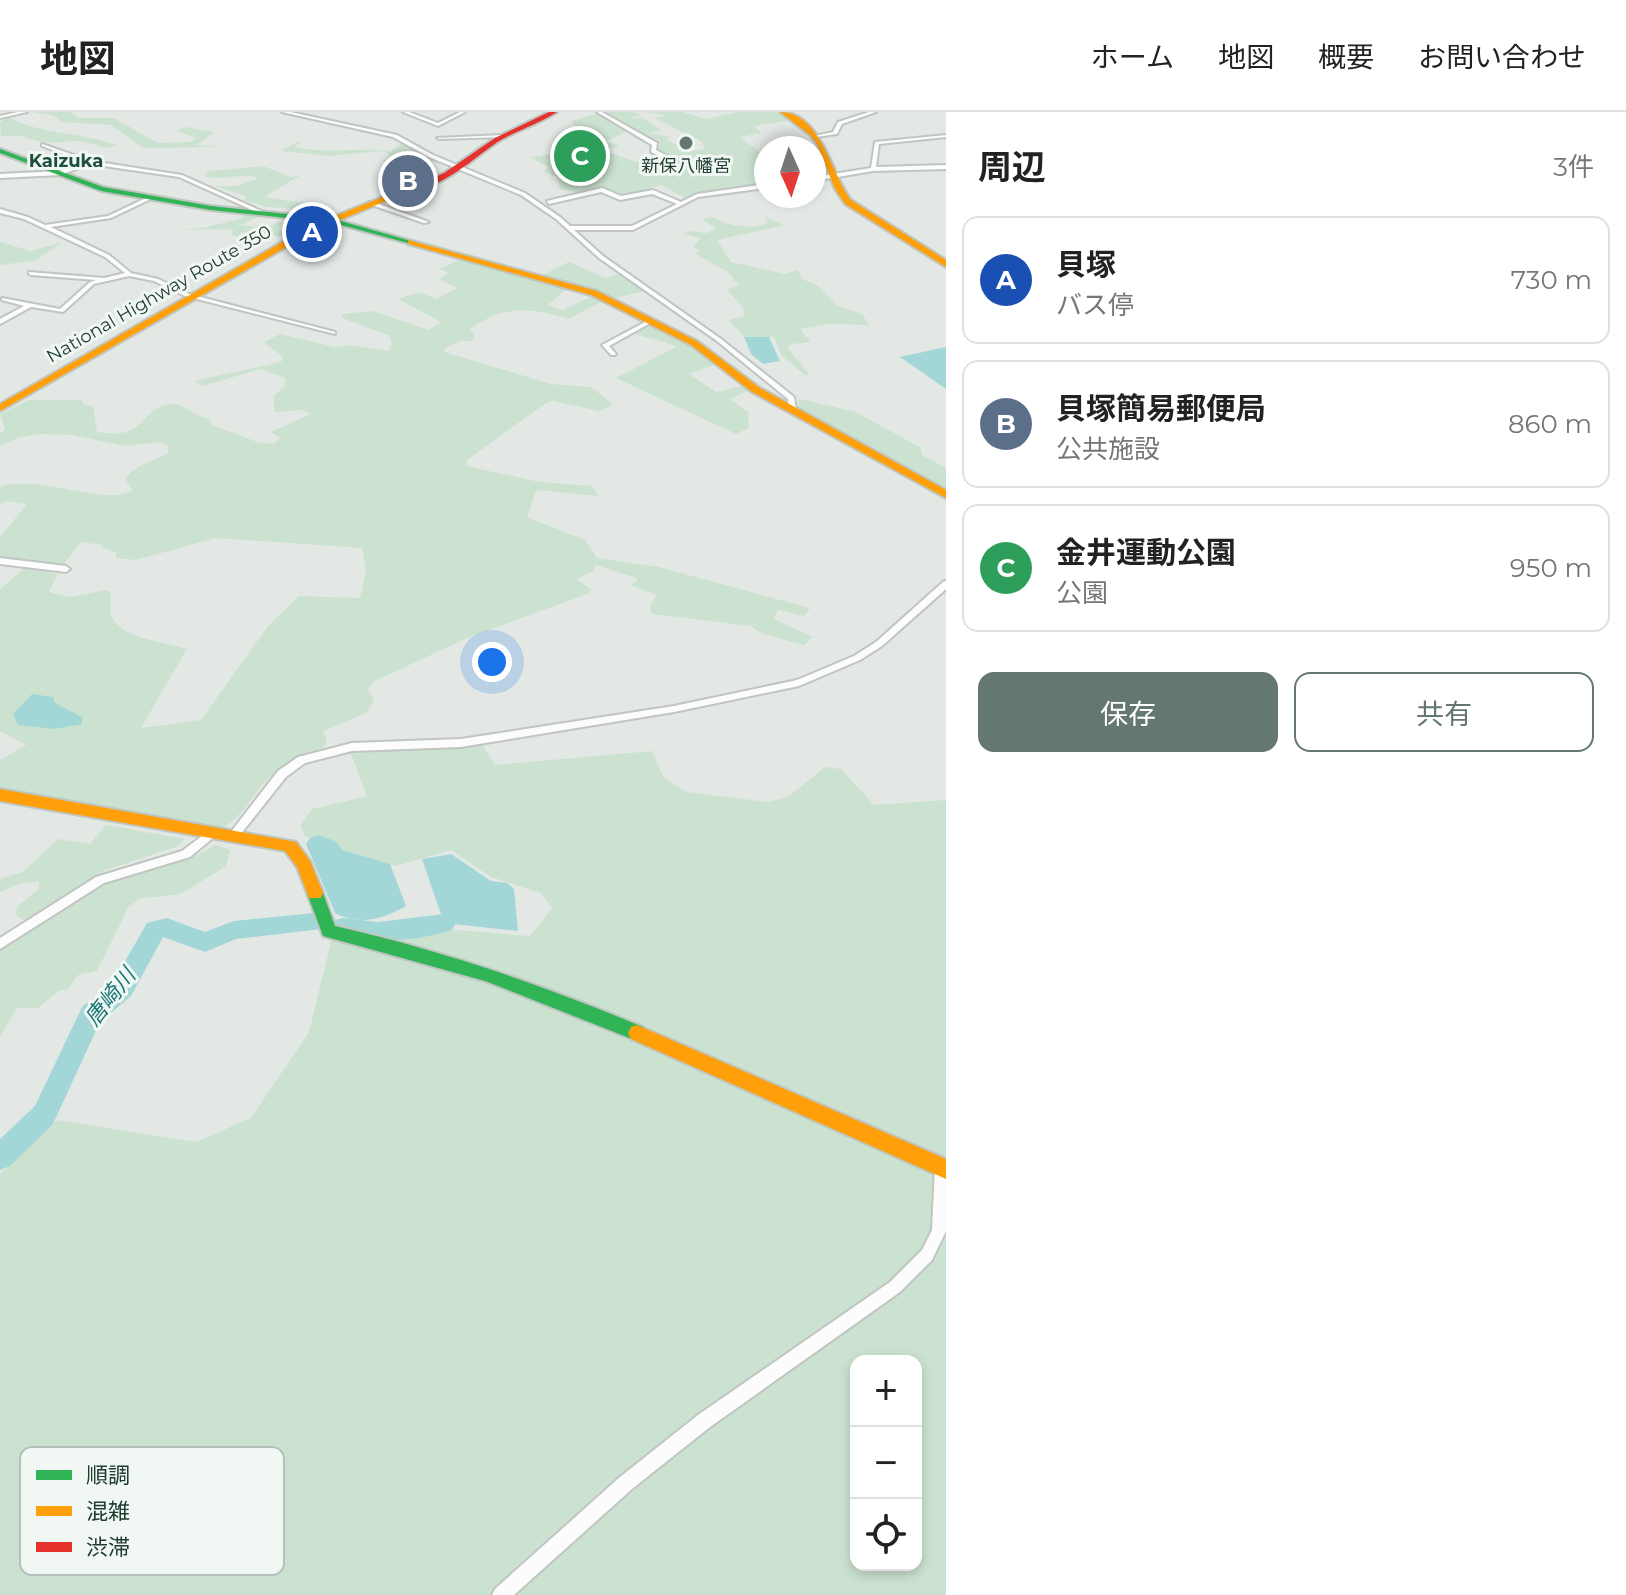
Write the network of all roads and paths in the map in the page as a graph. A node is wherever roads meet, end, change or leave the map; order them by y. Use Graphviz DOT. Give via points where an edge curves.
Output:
graph roads {
  1 [pos="25,112"];
  2 [pos="284,112"];
  3 [pos="405,112"];
  4 [pos="463,112"];
  5 [pos="554,112"];
  6 [pos="599,112"];
  7 [pos="783,112"];
  8 [pos="874,112"];
  9 [pos="0,117"];
  10 [pos="438,125"];
  11 [pos="503,136"];
  12 [pos="816,136"];
  13 [pos="946,136"];
  14 [pos="439,138"];
  15 [pos="44,145"];
  16 [pos="0,151"];
  17 [pos="826,153"];
  18 [pos="439,158"];
  19 [pos="90,162"];
  20 [pos="676,162"];
  21 [pos="943,167"];
  22 [pos="460,168"];
  23 [pos="873,169"];
  24 [pos="59,173"];
  25 [pos="946,175"];
  26 [pos="0,176"];
  27 [pos="832,176"];
  28 [pos="826,177"];
  29 [pos="754,188"];
  30 [pos="150,198"];
  31 [pos="549,202"];
  32 [pos="371,203"];
  33 [pos="682,204"];
  34 [pos="0,211"];
  35 [pos="265,214"];
  36 [pos="328,220"];
  37 [pos="426,222"];
  38 [pos="43,227"];
  39 [pos="569,228"];
  40 [pos="946,264"];
  41 [pos="31,273"];
  42 [pos="129,274"];
  43 [pos="102,279"];
  44 [pos="193,297"];
  45 [pos="4,299"];
  46 [pos="30,305"];
  47 [pos="651,321"];
  48 [pos="0,322"];
  49 [pos="333,333"];
  50 [pos="613,354"];
  51 [pos="0,408"];
  52 [pos="792,410"];
  53 [pos="946,495"];
  54 [pos="0,561"];
  55 [pos="66,569"];
  56 [pos="946,584"];
  57 [pos="0,795"];
  58 [pos="210,834"];
  59 [pos="232,837"];
  60 [pos="0,944"];
  61 [pos="944,1168"];
  62 [pos="501,1595"];
  1 -- 9 [label="street"];
  2 -- 18 [label="street" via="383,132"];
  3 -- 10 [label="street"];
  4 -- 10 [label="street"];
  5 -- 11 [label="main road, National Highway Route 350"];
  6 -- 20 [label="street"];
  7 -- 12 [label="main road"];
  8 -- 12 [label="street" via="840,123 835,133"];
  10 -- 14 [label="street"];
  11 -- 14 [label="street"];
  11 -- 22 [label="main road, National Highway Route 350"];
  13 -- 23 [label="street" via="877,143"];
  14 -- 18 [label="street" via="444,148"];
  15 -- 19 [label="street"];
  16 -- 24 [label="main road"];
  17 -- 27 [label="main road"];
  18 -- 22 [label="street"];
  19 -- 24 [label="street"];
  19 -- 35 [label="street" via="180,176"];
  21 -- 23 [label="street"];
  21 -- 25 [label="street"];
  22 -- 32 [label="main road, National Highway Route 350"];
  22 -- 39 [label="street" via="523,194"];
  23 -- 27 [label="street"];
  24 -- 26 [label="street"];
  24 -- 30 [label="main road" via="101,189"];
  27 -- 28 [label="street"];
  27 -- 40 [label="main road" via="853,206"];
  29 -- 33 [label="street" via="697,196"];
  30 -- 35 [label="main road"];
  30 -- 38 [label="street" via="109,217"];
  31 -- 33 [label="street" via="602,190 620,198 653,192"];
  32 -- 36 [label="main road, National Highway Route 350"];
  32 -- 37 [label="street"];
  33 -- 39 [label="street" via="633,228"];
  34 -- 38 [label="street"];
  35 -- 36 [label="main road"];
  36 -- 44 [label="main road, National Highway Route 350"];
  36 -- 47 [label="main road" via="584,289"];
  38 -- 42 [label="street" via="107,256"];
  39 -- 52 [label="street" via="792,398"];
  41 -- 43 [label="street"];
  42 -- 43 [label="street"];
  42 -- 44 [label="street"];
  43 -- 46 [label="street" via="61,311"];
  44 -- 49 [label="street"];
  44 -- 51 [label="main road, National Highway Route 350"];
  45 -- 46 [label="street"];
  46 -- 48 [label="street"];
  47 -- 50 [label="street" via="605,345"];
  47 -- 52 [label="main road" via="694,343"];
  52 -- 53 [label="main road"];
  54 -- 55 [label="street"];
  56 -- 59 [label="street" via="879,644 799,683 461,743 330,750 291,765"];
  57 -- 58 [label="main road"];
  58 -- 59 [label="main road"];
  58 -- 60 [label="street" via="186,854 100,880"];
  59 -- 61 [label="main road" via="277,842 296,852 329,931 397,946 606,1019"];
  61 -- 62 [label="street" via="939,1231 927,1255 895,1287 704,1421"];
}
